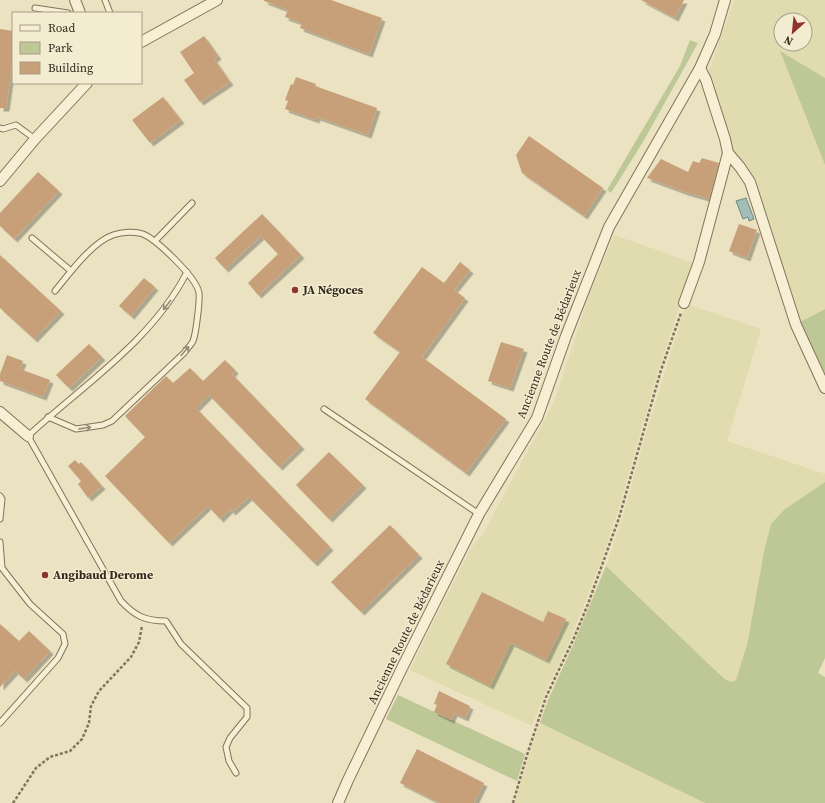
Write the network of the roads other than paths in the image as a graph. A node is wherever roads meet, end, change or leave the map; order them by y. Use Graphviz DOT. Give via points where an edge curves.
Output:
graph roads {
  1 [pos="75,0"];
  2 [pos="105,0"];
  3 [pos="217,0"];
  4 [pos="725,0"];
  5 [pos="35,8"];
  6 [pos="61,12"];
  7 [pos="80,12"];
  8 [pos="110,12"];
  9 [pos="142,41"];
  10 [pos="700,68"];
  11 [pos="86,84"];
  12 [pos="0,128"];
  13 [pos="35,139"];
  14 [pos="728,154"];
  15 [pos="0,181"];
  16 [pos="192,204"];
  17 [pos="32,238"];
  18 [pos="155,241"];
  19 [pos="71,271"];
  20 [pos="187,272"];
  21 [pos="54,291"];
  22 [pos="684,303"];
  23 [pos="825,388"];
  24 [pos="324,409"];
  25 [pos="0,412"];
  26 [pos="48,417"];
  27 [pos="28,436"];
  28 [pos="0,496"];
  29 [pos="479,514"];
  30 [pos="0,519"];
  31 [pos="0,542"];
  32 [pos="0,723"];
  33 [pos="236,773"];
  34 [pos="338,803"];
  1 -- 7 [label="street"];
  2 -- 8 [label="lane"];
  3 -- 9 [label="street"];
  4 -- 10 [label="street, Ancienne Route de Bédarieux" via="715,34"];
  5 -- 6 [label="lane"];
  10 -- 14 [label="street" via="726,139"];
  10 -- 29 [label="street, Ancienne Route de Bédarieux" via="609,226 537,418"];
  11 -- 13 [label="street"];
  12 -- 13 [label="lane" via="16,125"];
  13 -- 15 [label="street"];
  14 -- 22 [label="street" via="699,262"];
  14 -- 23 [label="street" via="750,182 796,325"];
  16 -- 18 [label="lane"];
  17 -- 19 [label="lane"];
  18 -- 19 [label="lane" via="142,234 128,232 114,235 104,239"];
  18 -- 20 [label="lane"];
  19 -- 21 [label="lane"];
  20 -- 26 [label="lane, one-way" via="178,291 152,325"];
  26 -- 20 [label="lane, one-way" via="76,429 112,421 184,353 194,340 199,306 199,291"];
  24 -- 29 [label="lane"];
  25 -- 27 [label="street"];
  26 -- 27 [label="lane"];
  27 -- 33 [label="lane" via="121,601 131,612 144,618 166,621 181,644 247,708 247,717 226,747 229,761"];
  28 -- 30 [label="lane"];
  29 -- 34 [label="street, Ancienne Route de Bédarieux"];
  31 -- 32 [label="lane" via="2,568 30,604 63,634 65,644 58,658"];
}
